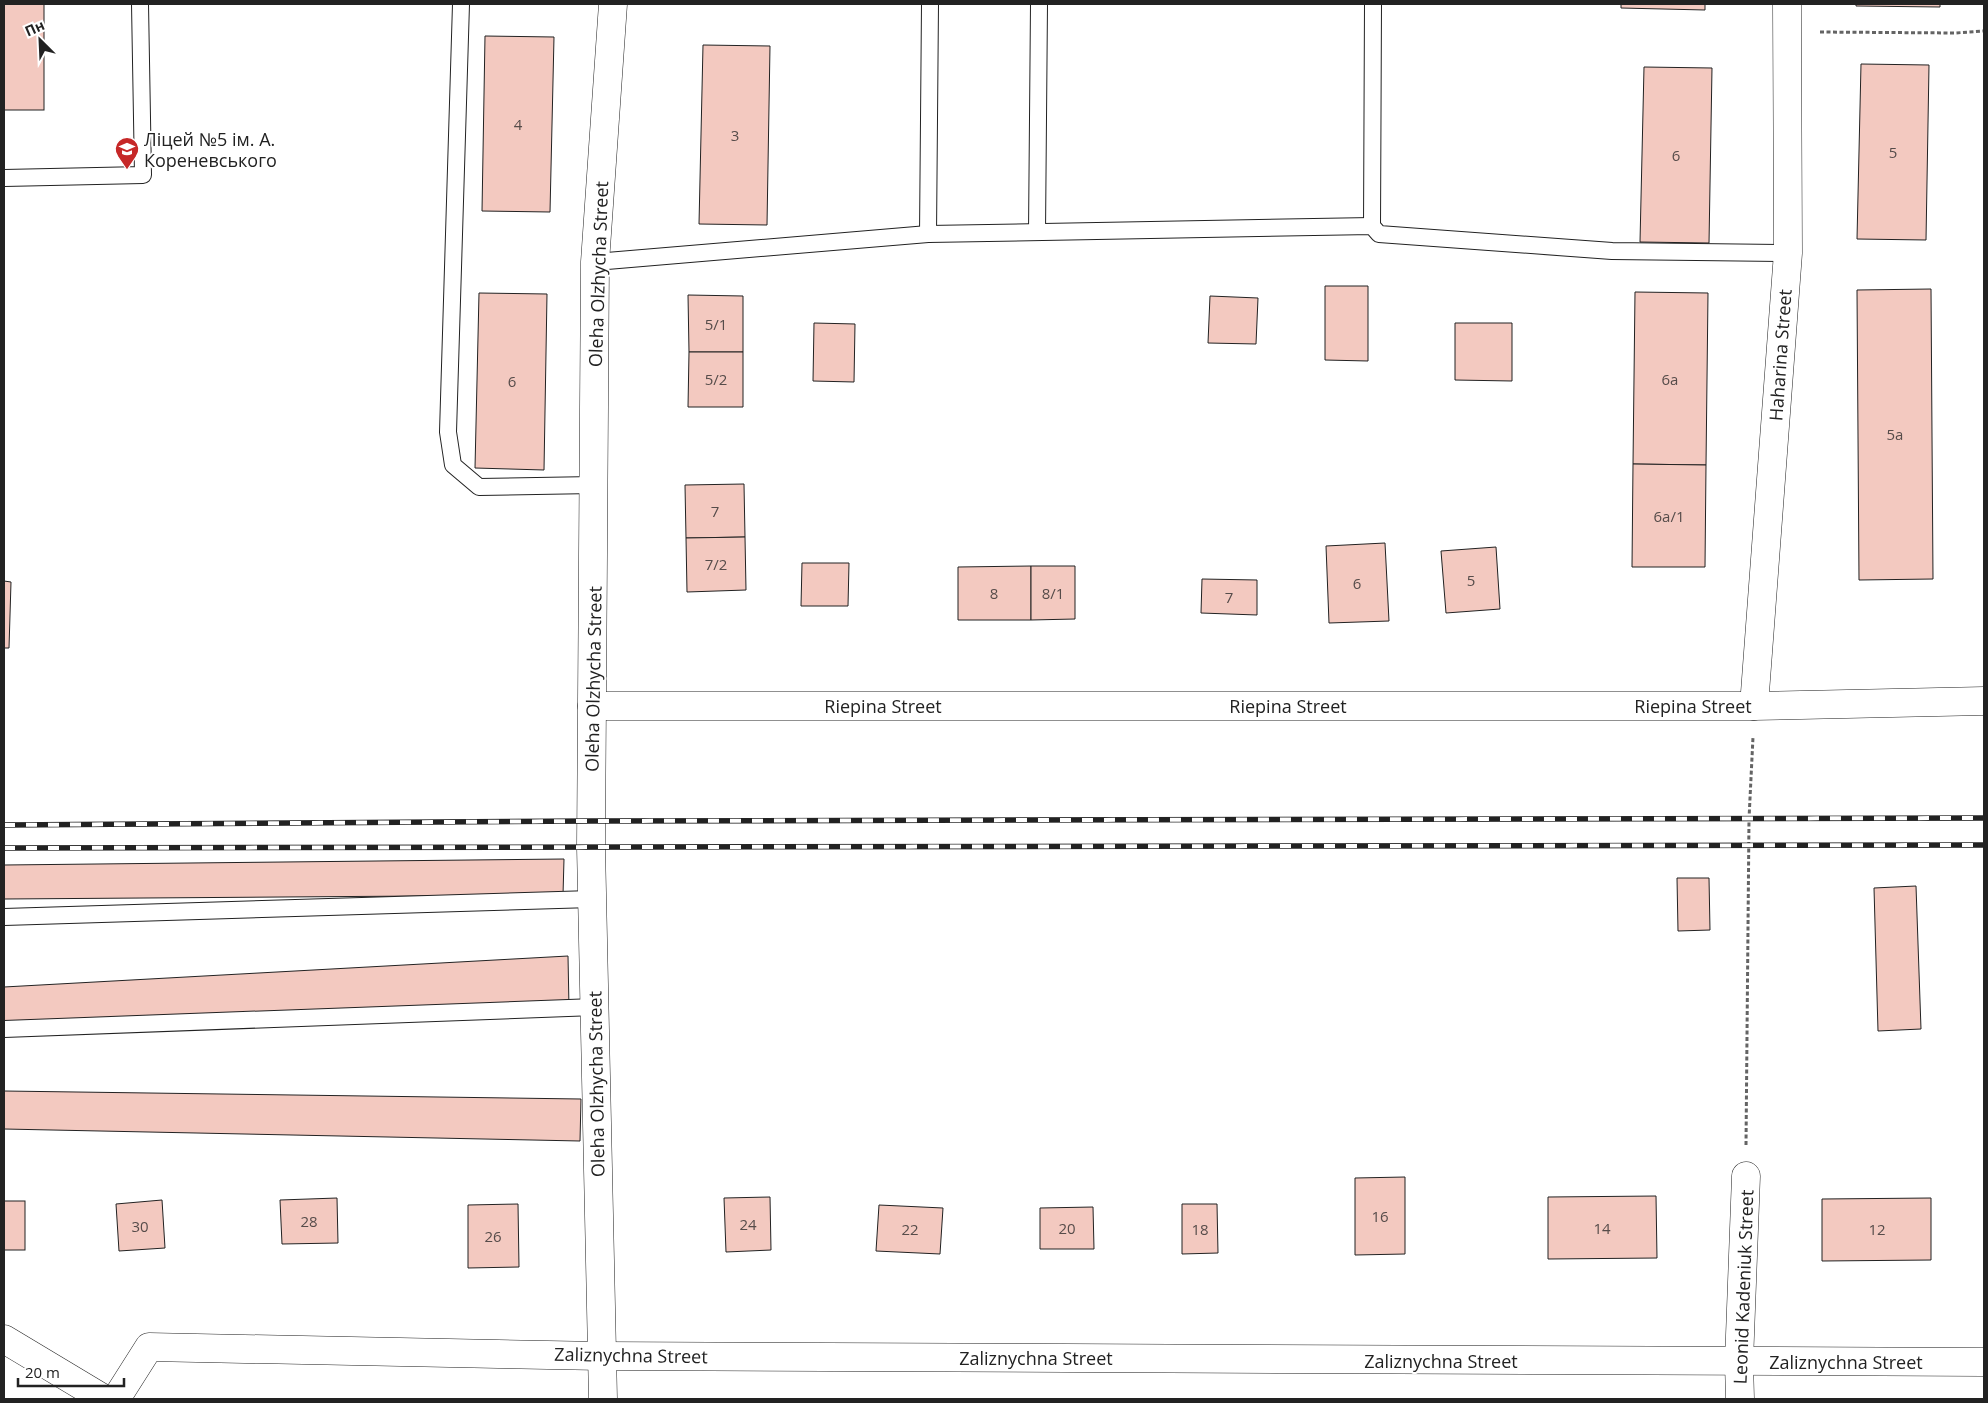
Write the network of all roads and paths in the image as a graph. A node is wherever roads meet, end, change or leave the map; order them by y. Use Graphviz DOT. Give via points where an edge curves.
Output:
graph roads {
  1 [pos="140,4"];
  2 [pos="461,4"];
  3 [pos="613,4"];
  4 [pos="930,4"];
  5 [pos="1039,4"];
  6 [pos="1373,4"];
  7 [pos="1786,4"];
  8 [pos="1984,30"];
  9 [pos="1786,32"];
  10 [pos="4,178"];
  11 [pos="1372,226"];
  12 [pos="1037,232"];
  13 [pos="928,234"];
  14 [pos="1788,253"];
  15 [pos="594,262"];
  16 [pos="594,486"];
  17 [pos="1984,701"];
  18 [pos="592,706"];
  19 [pos="1754,706"];
  20 [pos="592,900"];
  21 [pos="4,917"];
  22 [pos="595,1007"];
  23 [pos="4,1029"];
  24 [pos="1746,1176"];
  25 [pos="4,1340"];
  26 [pos="601,1356"];
  27 [pos="1739,1362"];
  28 [pos="1984,1362"];
  29 [pos="104,1399"];
  30 [pos="116,1399"];
  31 [pos="603,1399"];
  32 [pos="1740,1399"];
  1 -- 10 [label="lane" via="143,174"];
  2 -- 16 [label="lane" via="448,432 453,465 478,487"];
  3 -- 15 [label="street, Oleha Olzhycha Street"];
  4 -- 13 [label="lane"];
  5 -- 12 [label="lane"];
  6 -- 11 [label="lane"];
  7 -- 9 [label="street, Haharina Street"];
  8 -- 9 [label="path" via="1955,33"];
  9 -- 14 [label="street, Haharina Street"];
  11 -- 12 [label="lane"];
  11 -- 14 [label="lane" via="1379,234 1612,251"];
  12 -- 13 [label="lane"];
  13 -- 15 [label="lane"];
  14 -- 19 [label="street, Haharina Street"];
  15 -- 16 [label="street, Oleha Olzhycha Street"];
  16 -- 18 [label="street, Oleha Olzhycha Street"];
  17 -- 19 [label="street, Riepina Street"];
  18 -- 19 [label="street, Riepina Street"];
  18 -- 20 [label="street, Oleha Olzhycha Street"];
  19 -- 24 [label="path" via="1749,819"];
  20 -- 21 [label="lane"];
  20 -- 22 [label="street, Oleha Olzhycha Street"];
  22 -- 23 [label="lane"];
  22 -- 26 [label="street, Oleha Olzhycha Street"];
  24 -- 27 [label="street, Leonid Kadeniuk Street"];
  25 -- 29 [label="street"];
  26 -- 27 [label="street, Zaliznychna Street"];
  26 -- 30 [label="street, Zaliznychna Street" via="149,1347"];
  26 -- 31 [label="street, Oleha Olzhycha Street"];
  27 -- 28 [label="street, Zaliznychna Street"];
  27 -- 32 [label="street, Leonid Kadeniuk Street"];
}
